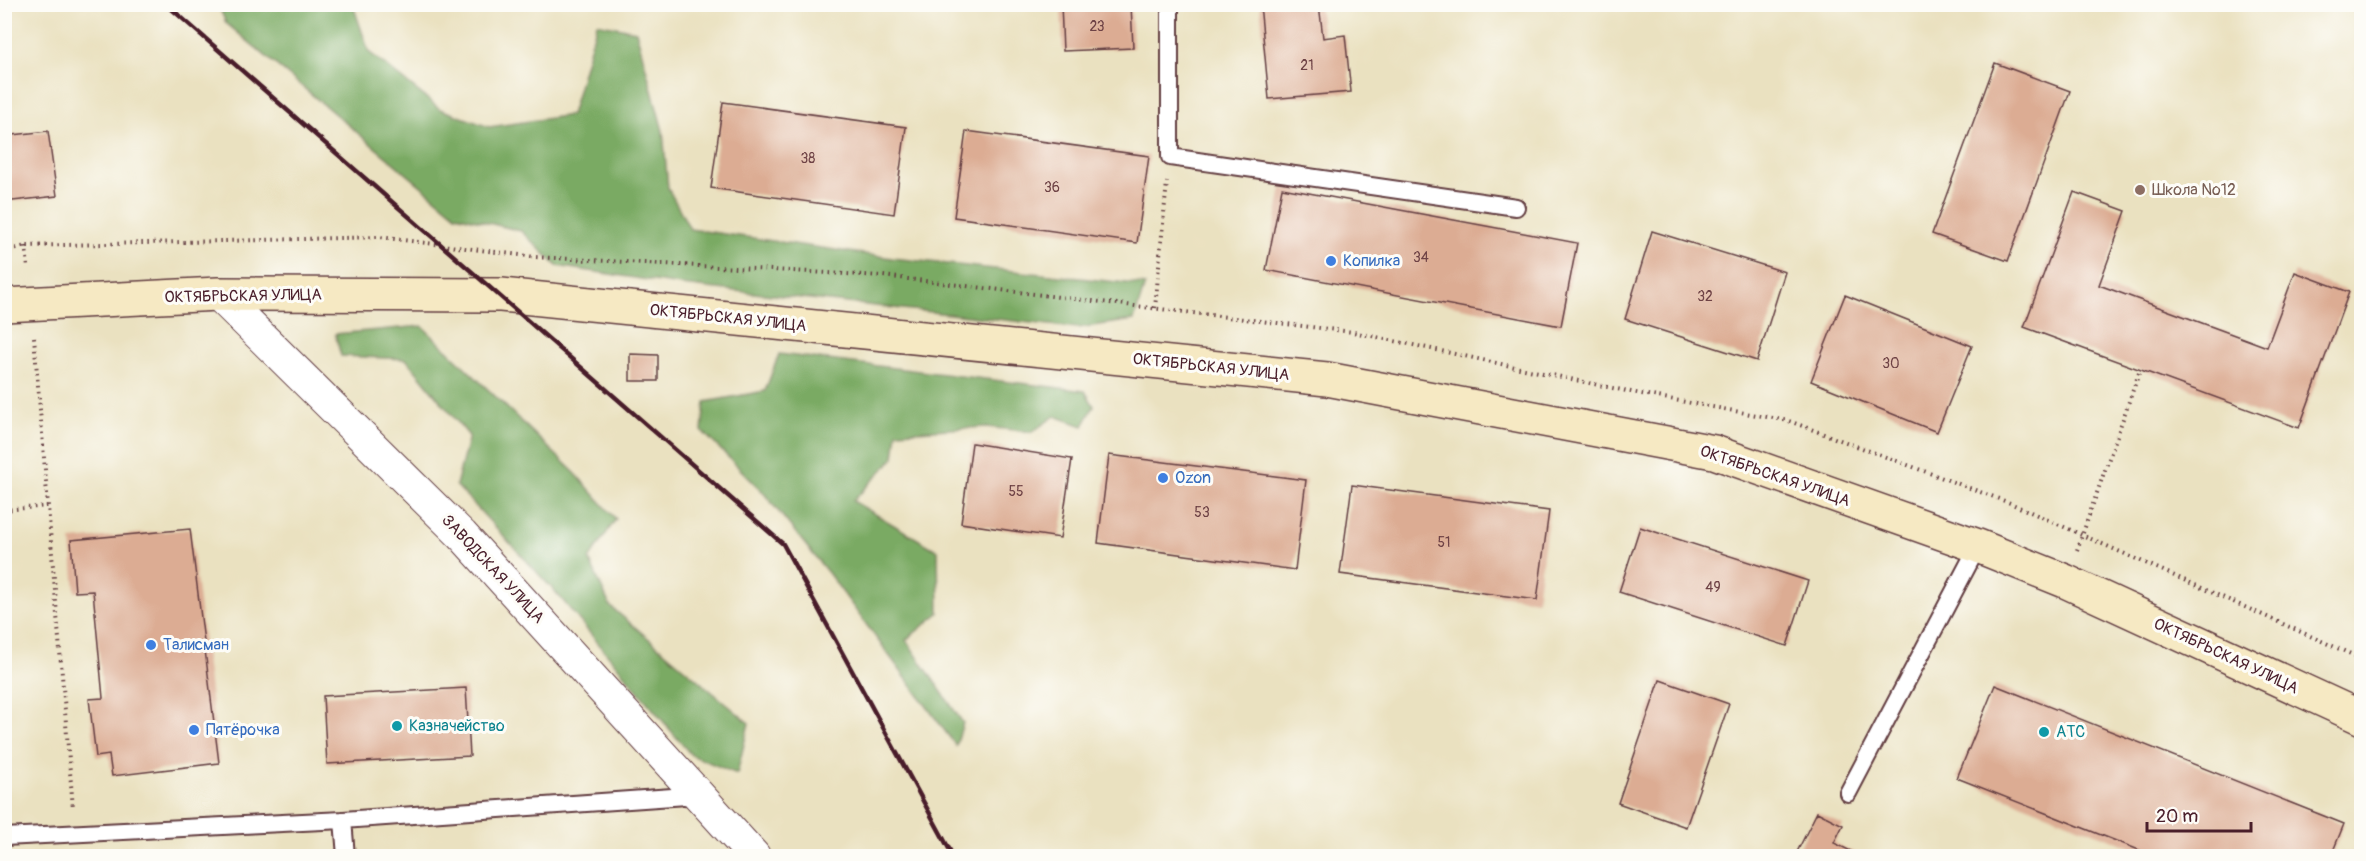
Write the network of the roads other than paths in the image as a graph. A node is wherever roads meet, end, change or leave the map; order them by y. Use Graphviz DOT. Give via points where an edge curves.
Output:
graph roads {
  1 [pos="1170,4"];
  2 [pos="1516,207"];
  3 [pos="218,294"];
  4 [pos="18,304"];
  5 [pos="1977,546"];
  6 [pos="2361,718"];
  7 [pos="1848,793"];
  8 [pos="701,795"];
  9 [pos="343,820"];
  10 [pos="4,837"];
  11 [pos="346,856"];
  12 [pos="754,856"];
  1 -- 2 [label="lane" via="1170,157"];
  3 -- 4 [label="main road, ОКТЯБРЬСКАЯ УЛИЦА"];
  3 -- 5 [label="main road, ОКТЯБРЬСКАЯ УЛИЦА" via="501,295 1327,379 1714,452"];
  3 -- 8 [label="street, ЗАВОДСКАЯ УЛИЦА" via="462,535"];
  5 -- 6 [label="main road, ОКТЯБРЬСКАЯ УЛИЦА" via="2065,581"];
  5 -- 7 [label="lane"];
  8 -- 9 [label="lane"];
  8 -- 12 [label="street, ЗАВОДСКАЯ УЛИЦА"];
  9 -- 10 [label="lane"];
  9 -- 11 [label="lane"];
}
